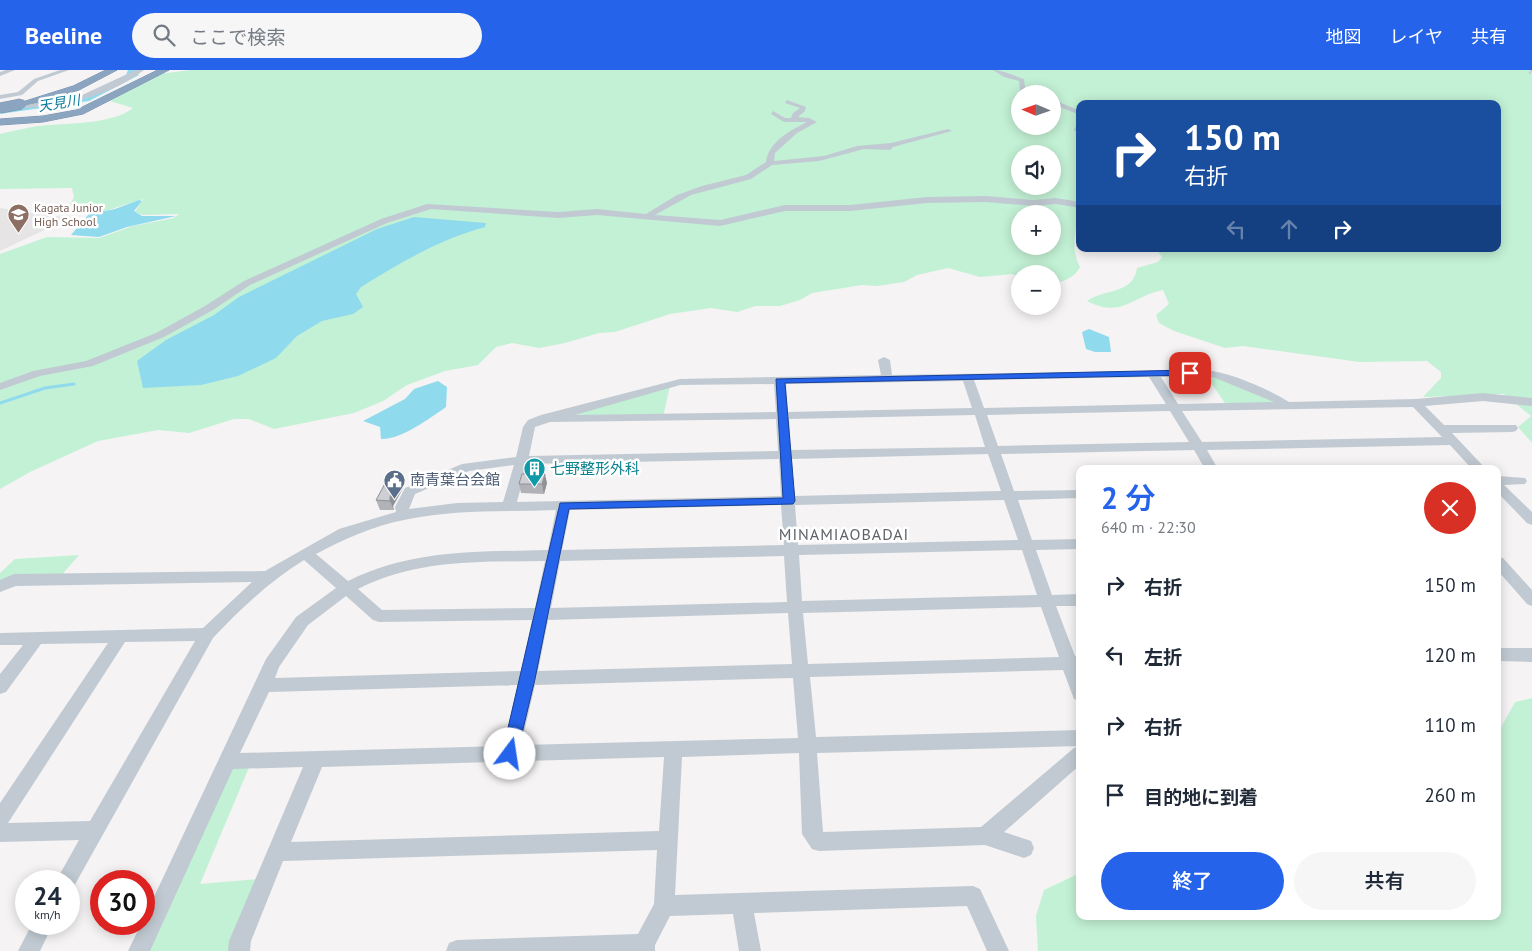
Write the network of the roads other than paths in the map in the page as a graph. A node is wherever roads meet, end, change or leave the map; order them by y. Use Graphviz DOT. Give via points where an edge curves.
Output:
graph roads {
  1 [pos="12,70"];
  2 [pos="66,70"];
  3 [pos="113,70"];
  4 [pos="141,70"];
  5 [pos="165,70"];
  6 [pos="996,70"];
  7 [pos="0,74"];
  8 [pos="1022,85"];
  9 [pos="0,97"];
  10 [pos="787,102"];
  11 [pos="1061,105"];
  12 [pos="0,107"];
  13 [pos="1076,111"];
  14 [pos="772,116"];
  15 [pos="793,118"];
  16 [pos="0,122"];
  17 [pos="948,131"];
  18 [pos="868,146"];
  19 [pos="890,148"];
  20 [pos="770,163"];
  21 [pos="1076,204"];
  22 [pos="651,211"];
  23 [pos="884,360"];
  24 [pos="1153,374"];
  25 [pos="967,377"];
  26 [pos="887,378"];
  27 [pos="780,381"];
  28 [pos="0,387"];
  29 [pos="1532,402"];
  30 [pos="1416,403"];
  31 [pos="1286,406"];
  32 [pos="1174,408"];
  33 [pos="979,412"];
  34 [pos="782,416"];
  35 [pos="545,418"];
  36 [pos="1512,428"];
  37 [pos="1442,430"];
  38 [pos="1452,441"];
  39 [pos="1198,446"];
  40 [pos="993,451"];
  41 [pos="785,456"];
  42 [pos="522,460"];
  43 [pos="1210,465"];
  44 [pos="1476,465"];
  45 [pos="1501,480"];
  46 [pos="1520,481"];
  47 [pos="1501,489"];
  48 [pos="1076,494"];
  49 [pos="1009,496"];
  50 [pos="789,501"];
  51 [pos="509,506"];
  52 [pos="564,506"];
  53 [pos="403,515"];
  54 [pos="1532,520"];
  55 [pos="1076,544"];
  56 [pos="1027,545"];
  57 [pos="792,550"];
  58 [pos="305,553"];
  59 [pos="554,555"];
  60 [pos="1501,565"];
  61 [pos="268,576"];
  62 [pos="0,586"];
  63 [pos="345,589"];
  64 [pos="1076,600"];
  65 [pos="1532,600"];
  66 [pos="1047,601"];
  67 [pos="795,608"];
  68 [pos="541,614"];
  69 [pos="207,634"];
  70 [pos="120,637"];
  71 [pos="37,638"];
  72 [pos="0,639"];
  73 [pos="1501,654"];
  74 [pos="1532,655"];
  75 [pos="1075,664"];
  76 [pos="800,672"];
  77 [pos="528,679"];
  78 [pos="264,685"];
  79 [pos="0,687"];
  80 [pos="1076,738"];
  81 [pos="808,746"];
  82 [pos="673,750"];
  83 [pos="510,754"];
  84 [pos="1076,757"];
  85 [pos="315,760"];
  86 [pos="228,762"];
  87 [pos="0,819"];
  88 [pos="94,830"];
  89 [pos="0,834"];
  90 [pos="984,836"];
  91 [pos="668,840"];
  92 [pos="1024,848"];
  93 [pos="278,852"];
  94 [pos="72,870"];
  95 [pos="742,903"];
  96 [pos="664,906"];
  97 [pos="37,935"];
  98 [pos="644,948"];
  99 [pos="29,951"];
  100 [pos="139,951"];
  101 [pos="239,951"];
  102 [pos="457,951"];
  103 [pos="750,951"];
  104 [pos="998,951"];
  1 -- 7 [label="street"];
  2 -- 9 [label="street" via="36,80 20,94"];
  3 -- 12 [label="highway, bridge" via="76,88"];
  4 -- 12 [label="street" via="96,92 68,100"];
  5 -- 16 [label="highway" via="79,112"];
  6 -- 8 [label="street" via="1022,80"];
  10 -- 15 [label="street" via="803,107"];
  11 -- 13 [label="street"];
  14 -- 15 [label="street"];
  15 -- 20 [label="street" via="813,122 794,131 771,152"];
  17 -- 18 [label="street" via="891,145"];
  18 -- 19 [label="street"];
  18 -- 20 [label="street" via="825,158"];
  20 -- 22 [label="street" via="749,179 682,195"];
  21 -- 22 [label="street" via="1056,201 927,200 842,208 785,208 729,222"];
  22 -- 28 [label="street" via="558,215 442,206 421,208 365,229 246,283 160,335 89,364 37,373"];
  23 -- 26 [label="street"];
  24 -- 25 [label="street"];
  24 -- 31 [label="street" via="1215,374 1275,398"];
  24 -- 32 [label="street"];
  25 -- 26 [label="street"];
  25 -- 33 [label="street"];
  26 -- 27 [label="street"];
  27 -- 34 [label="street"];
  27 -- 35 [label="street" via="680,382"];
  29 -- 30 [label="street" via="1483,397"];
  30 -- 31 [label="street"];
  30 -- 37 [label="street"];
  31 -- 32 [label="street"];
  32 -- 33 [label="street"];
  32 -- 39 [label="street"];
  33 -- 34 [label="street"];
  33 -- 40 [label="street"];
  34 -- 35 [label="street" via="613,420"];
  34 -- 41 [label="street"];
  35 -- 42 [label="street" via="529,427"];
  36 -- 37 [label="street"];
  37 -- 38 [label="street"];
  38 -- 39 [label="street"];
  38 -- 44 [label="street"];
  39 -- 40 [label="street"];
  39 -- 43 [label="street"];
  40 -- 41 [label="street"];
  40 -- 49 [label="street"];
  41 -- 42 [label="street"];
  41 -- 50 [label="street"];
  42 -- 51 [label="street"];
  42 -- 53 [label="street" via="467,466 410,491 402,507"];
  45 -- 46 [label="street"];
  47 -- 54 [label="street"];
  48 -- 49 [label="street"];
  49 -- 50 [label="street"];
  49 -- 56 [label="street"];
  50 -- 52 [label="street"];
  50 -- 57 [label="street"];
  51 -- 52 [label="street"];
  51 -- 53 [label="street" via="436,509"];
  52 -- 59 [label="street"];
  53 -- 58 [label="street" via="344,533"];
  55 -- 56 [label="street"];
  56 -- 57 [label="street"];
  56 -- 66 [label="street"];
  57 -- 59 [label="street"];
  57 -- 67 [label="street"];
  58 -- 61 [label="street"];
  58 -- 63 [label="street"];
  59 -- 63 [label="street" via="431,559 388,570"];
  59 -- 68 [label="street"];
  60 -- 65 [label="street"];
  61 -- 62 [label="street" via="14,580"];
  61 -- 69 [label="street"];
  63 -- 68 [label="street" via="379,616"];
  63 -- 78 [label="street" via="302,621 272,664"];
  64 -- 66 [label="street"];
  66 -- 67 [label="street"];
  66 -- 75 [label="street"];
  67 -- 68 [label="street"];
  67 -- 76 [label="street"];
  68 -- 77 [label="street"];
  69 -- 70 [label="street"];
  69 -- 88 [label="street"];
  70 -- 71 [label="street"];
  70 -- 87 [label="street"];
  71 -- 72 [label="street"];
  71 -- 79 [label="street"];
  73 -- 74 [label="street"];
  75 -- 76 [label="street"];
  76 -- 77 [label="street"];
  76 -- 81 [label="street"];
  77 -- 78 [label="street"];
  77 -- 83 [label="street"];
  78 -- 86 [label="street"];
  80 -- 81 [label="street"];
  81 -- 82 [label="street"];
  81 -- 90 [label="street" via="812,834 819,842"];
  82 -- 83 [label="street"];
  82 -- 91 [label="street"];
  83 -- 85 [label="street"];
  84 -- 90 [label="street"];
  85 -- 86 [label="street"];
  85 -- 93 [label="street"];
  86 -- 100 [label="street"];
  88 -- 89 [label="street"];
  88 -- 94 [label="street"];
  90 -- 92 [label="street"];
  91 -- 93 [label="street"];
  91 -- 96 [label="street"];
  93 -- 101 [label="street" via="240,941"];
  95 -- 96 [label="street"];
  95 -- 103 [label="street"];
  95 -- 104 [label="street" via="973,896"];
  96 -- 98 [label="street"];
  97 -- 99 [label="street"];
  98 -- 102 [label="street"];
}
